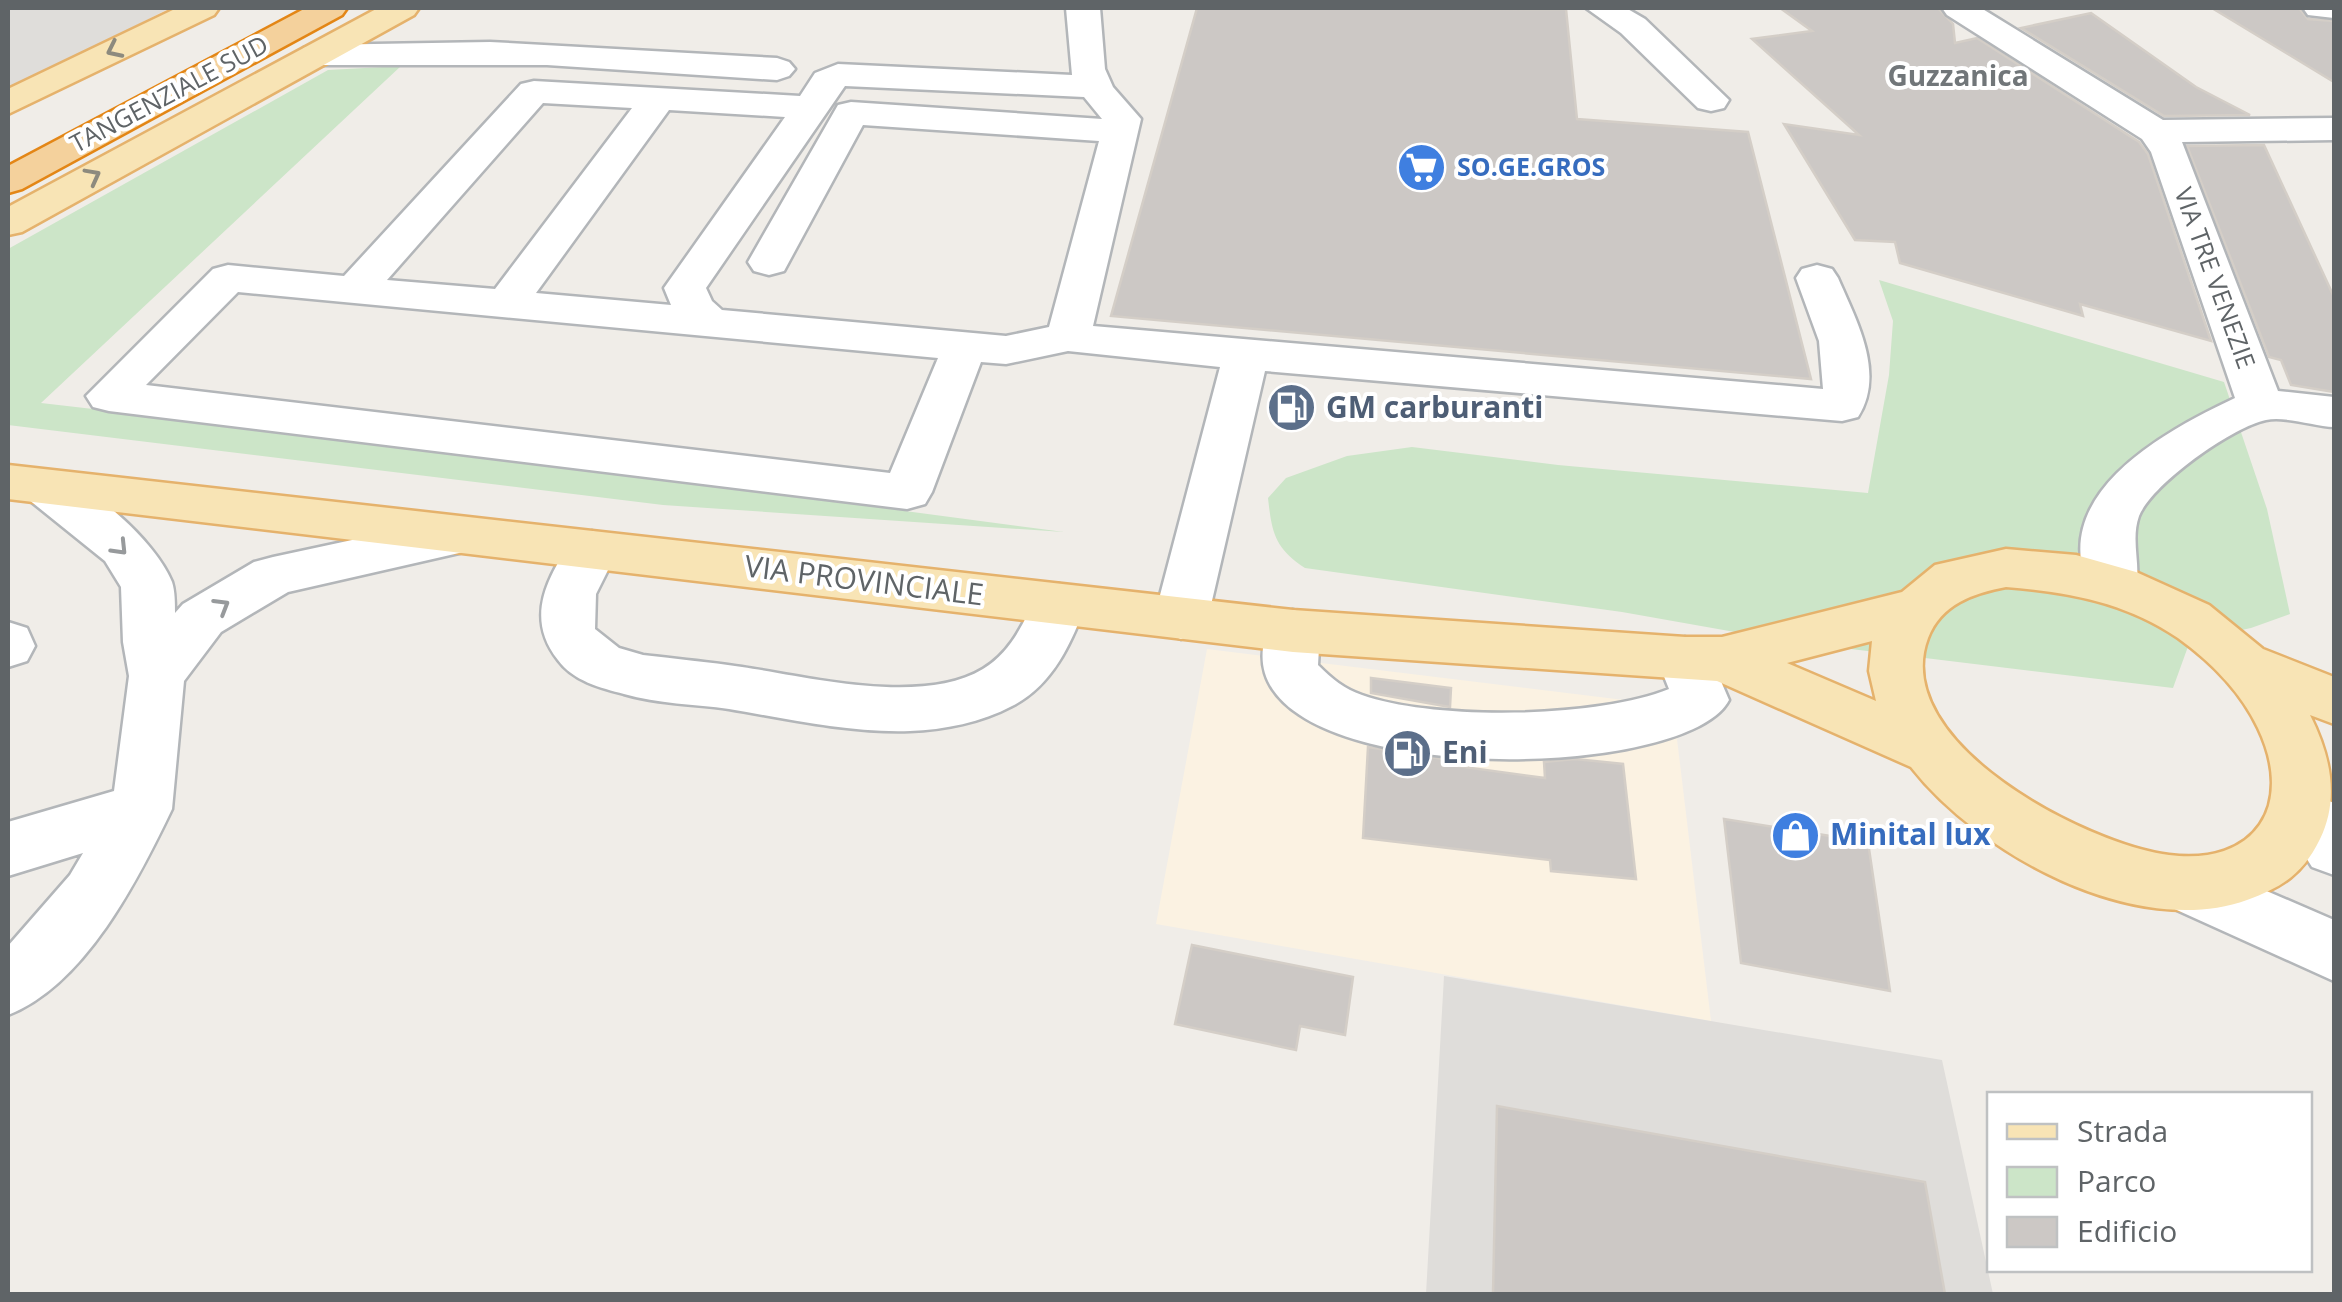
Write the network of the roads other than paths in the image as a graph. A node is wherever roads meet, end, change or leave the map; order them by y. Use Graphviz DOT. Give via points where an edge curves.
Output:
graph roads {
  1 [pos="202,8"];
  2 [pos="276,8"];
  3 [pos="330,8"];
  4 [pos="402,8"];
  5 [pos="1082,8"];
  6 [pos="1603,8"];
  7 [pos="1959,8"];
  8 [pos="2320,8"];
  9 [pos="2334,8"];
  10 [pos="316,55"];
  11 [pos="1094,87"];
  12 [pos="819,94"];
  13 [pos="659,99"];
  14 [pos="1711,100"];
  15 [pos="8,102"];
  16 [pos="2334,129"];
  17 [pos="1120,131"];
  18 [pos="2155,131"];
  19 [pos="8,146"];
  20 [pos="8,181"];
  21 [pos="8,222"];
  22 [pos="769,262"];
  23 [pos="1817,278"];
  24 [pos="355,290"];
  25 [pos="507,303"];
  26 [pos="710,322"];
  27 [pos="1068,336"];
  28 [pos="965,346"];
  29 [pos="1246,354"];
  30 [pos="2260,404"];
  31 [pos="2334,412"];
  32 [pos="26,484"];
  33 [pos="459,535"];
  34 [pos="592,550"];
  35 [pos="2113,584"];
  36 [pos="1060,604"];
  37 [pos="1912,610"];
  38 [pos="1180,618"];
  39 [pos="1293,631"];
  40 [pos="1704,658"];
  41 [pos="2254,667"];
  42 [pos="157,676"];
  43 [pos="2334,701"];
  44 [pos="1928,750"];
  45 [pos="2326,806"];
  46 [pos="142,809"];
  47 [pos="8,849"];
  48 [pos="2190,886"];
  49 [pos="2334,952"];
  50 [pos="8,984"];
  1 -- 15 [label="main road, one-way"];
  2 -- 19 [label="highway, TANGENZIALE SUD"];
  3 -- 20 [label="highway, TANGENZIALE SUD"];
  4 -- 10 [label="main road"];
  5 -- 11 [label="street" via="1086,74"];
  6 -- 14 [label="street" via="1633,26"];
  7 -- 18 [label="street"];
  8 -- 9 [label="street"];
  10 -- 12 [label="street" via="628,56 798,71"];
  21 -- 10 [label="main road, one-way"];
  11 -- 12 [label="street" via="838,75"];
  11 -- 17 [label="street" via="1123,118"];
  12 -- 13 [label="street"];
  12 -- 26 [label="street" via="685,288 693,308"];
  13 -- 24 [label="street" via="534,92"];
  13 -- 25 [label="street"];
  16 -- 18 [label="street"];
  17 -- 22 [label="street" via="852,113"];
  17 -- 27 [label="street"];
  18 -- 30 [label="street, VIA TRE VENEZIE" via="2170,152"];
  23 -- 29 [label="street" via="1845,348 1849,387 1842,406"];
  24 -- 25 [label="street"];
  24 -- 28 [label="street" via="228,278 110,396 907,492"];
  25 -- 26 [label="street"];
  26 -- 28 [label="street"];
  27 -- 28 [label="street" via="1006,350"];
  27 -- 29 [label="street"];
  29 -- 38 [label="street"];
  30 -- 31 [label="street"];
  30 -- 35 [label="street, VIA TRE VENEZIE" via="2187,442 2135,480 2116,510 2108,545"];
  32 -- 33 [label="main road, VIA PROVINCIALE"];
  32 -- 42 [label="street, one-way" via="124,548 147,585"];
  33 -- 34 [label="main road, VIA PROVINCIALE"];
  42 -- 33 [label="street, one-way" via="202,618 272,576"];
  34 -- 36 [label="main road, VIA PROVINCIALE"];
  34 -- 36 [label="street" via="572,582 565,615 574,642 600,664 872,706 942,705 996,688 1034,661"];
  35 -- 37 [label="main road, VIA PROVINCIALE" via="2068,572 2006,568 1954,579"];
  35 -- 41 [label="main road, VIA PROVINCIALE" via="2197,624"];
  36 -- 38 [label="main road, VIA PROVINCIALE"];
  37 -- 40 [label="main road, VIA PROVINCIALE"];
  37 -- 44 [label="main road, VIA PROVINCIALE" via="1896,640 1898,687"];
  38 -- 39 [label="main road, VIA PROVINCIALE"];
  39 -- 40 [label="main road, VIA PROVINCIALE"];
  39 -- 40 [label="street" via="1294,676 1328,707 1364,721 1444,732 1552,732 1656,718 1701,700"];
  40 -- 44 [label="main road, VIA PROVINCIALE"];
  41 -- 43 [label="main road, VIA PROVINCIALE"];
  41 -- 45 [label="main road, VIA PROVINCIALE" via="2303,732"];
  42 -- 46 [label="street"];
  44 -- 48 [label="main road, VIA PROVINCIALE" via="1970,792 2030,834 2138,878"];
  45 -- 48 [label="main road, VIA PROVINCIALE" via="2268,861 2238,876"];
  46 -- 47 [label="street"];
  46 -- 50 [label="street" via="92,895 33,966"];
  48 -- 49 [label="street"];
}
